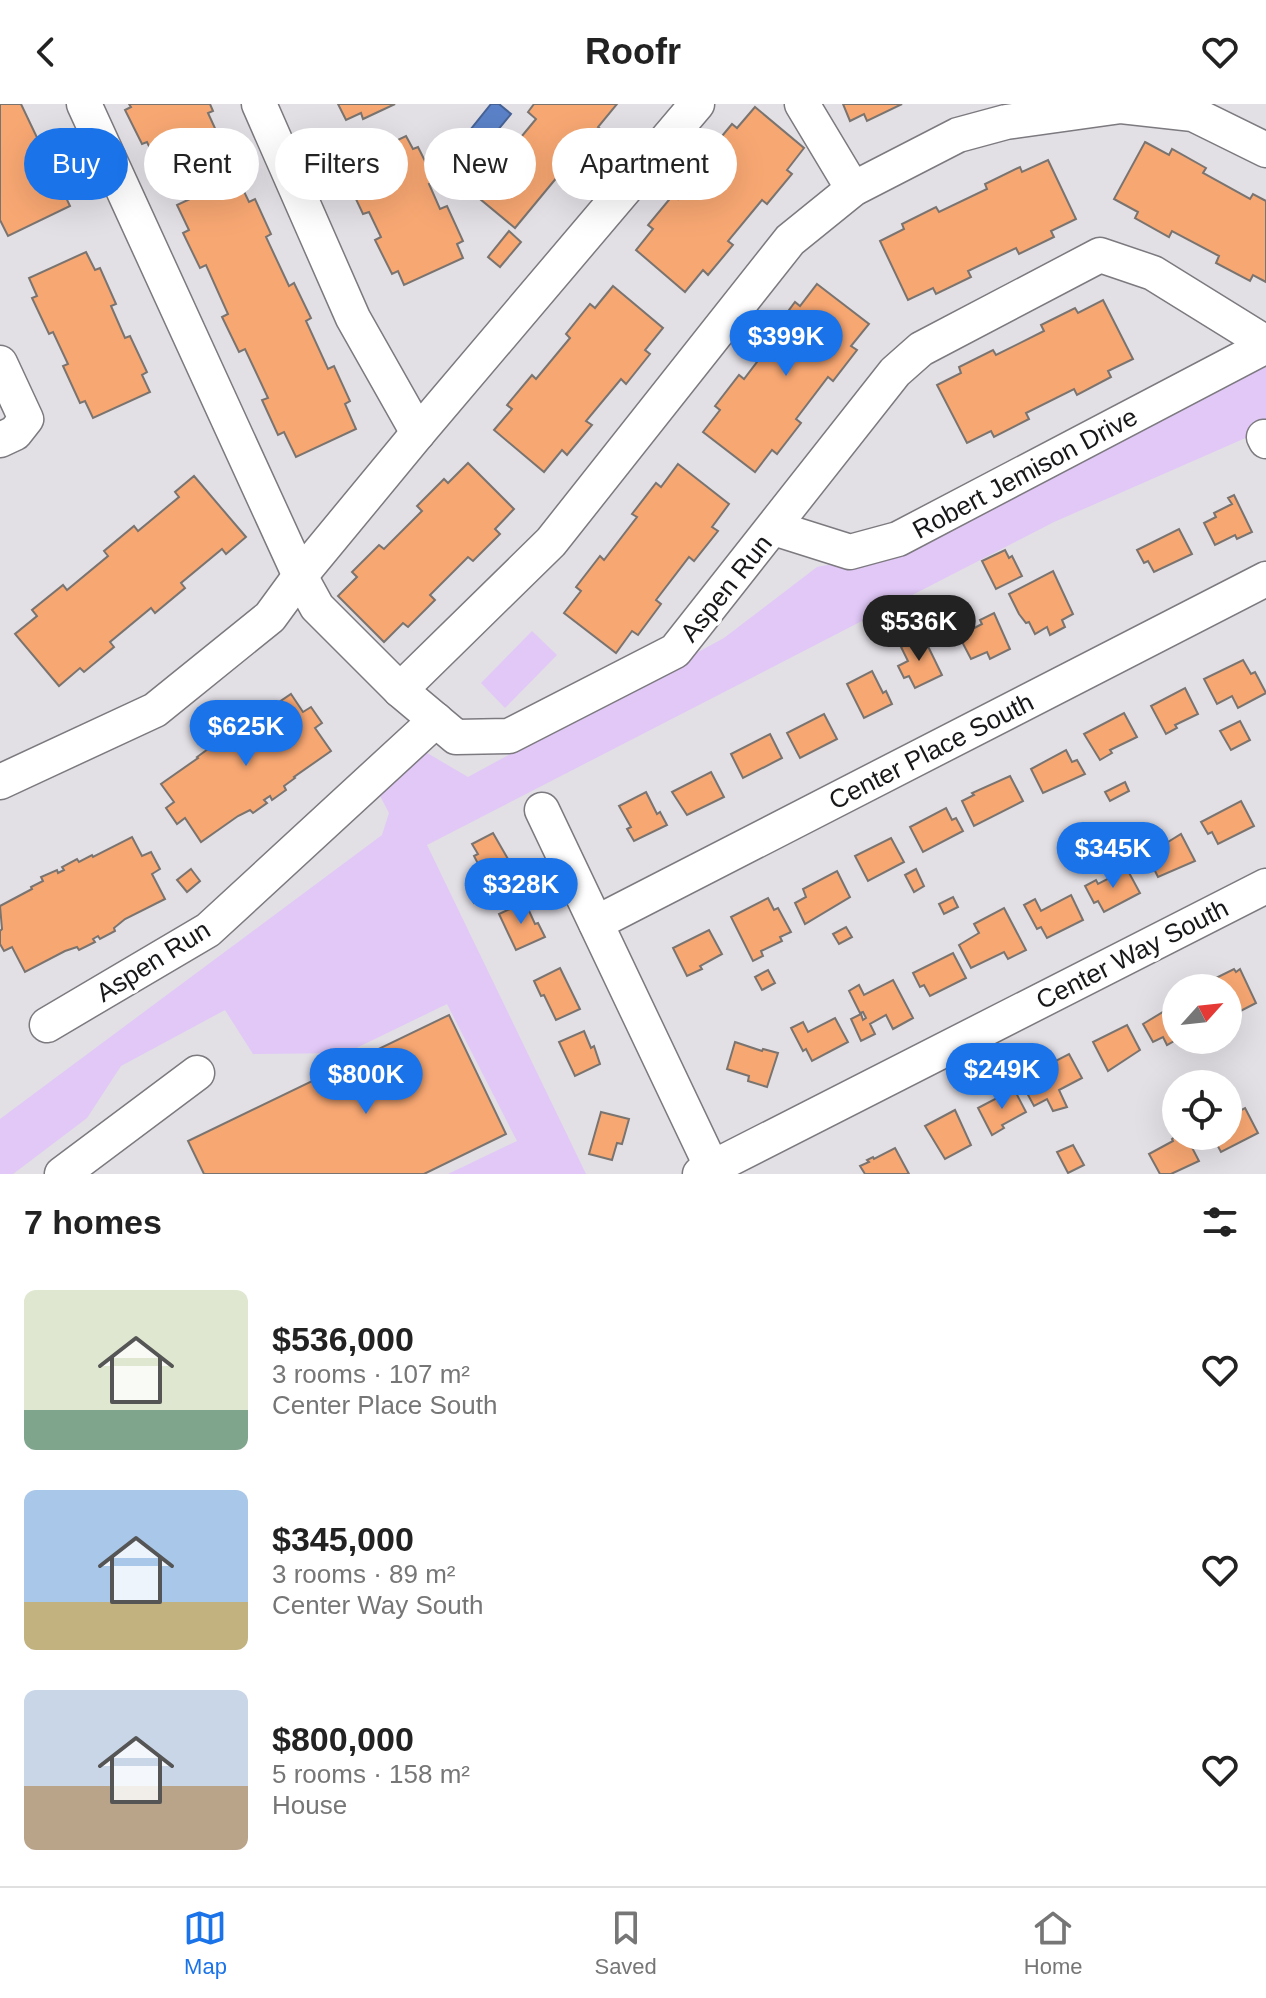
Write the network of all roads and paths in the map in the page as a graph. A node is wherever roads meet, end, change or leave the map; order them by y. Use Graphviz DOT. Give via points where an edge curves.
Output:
graph roads {
  1 [pos="84,104"];
  2 [pos="259,104"];
  3 [pos="697,104"];
  4 [pos="802,104"];
  5 [pos="1266,150"];
  6 [pos="853,189"];
  7 [pos="1266,345"];
  8 [pos="0,363"];
  9 [pos="418,433"];
  10 [pos="0,440"];
  11 [pos="774,528"];
  12 [pos="300,576"];
  13 [pos="1266,579"];
  14 [pos="400,690"];
  15 [pos="436,720"];
  16 [pos="0,782"];
  17 [pos="542,810"];
  18 [pos="1266,886"];
  19 [pos="596,923"];
  20 [pos="47,1025"];
  21 [pos="197,1073"];
  22 [pos="709,1172"];
  23 [pos="62,1174"];
  1 -- 12 [label="street"];
  2 -- 9 [label="street" via="353,318"];
  3 -- 9 [label="street"];
  4 -- 6 [label="street"];
  5 -- 6 [label="street" via="1193,114 1121,106 1006,122 958,135"];
  6 -- 14 [label="street" via="790,240 551,542"];
  7 -- 11 [label="street, Robert Jemison Drive" via="898,539 850,552"];
  7 -- 11 [label="street, Aspen Run" via="1153,273 1100,255 921,349 895,372"];
  8 -- 10 [label="street" via="26,419"];
  9 -- 12 [label="street"];
  11 -- 15 [label="street, Aspen Run" via="675,651 509,736 456,737"];
  12 -- 14 [label="street" via="317,607"];
  12 -- 16 [label="street" via="270,617 155,710"];
  13 -- 19 [label="street, Center Place South"];
  14 -- 15 [label="street"];
  15 -- 20 [label="street, Aspen Run" via="208,930"];
  17 -- 19 [label="street"];
  18 -- 22 [label="street, Center Way South"];
  19 -- 22 [label="street"];
  21 -- 23 [label="street"];
}
